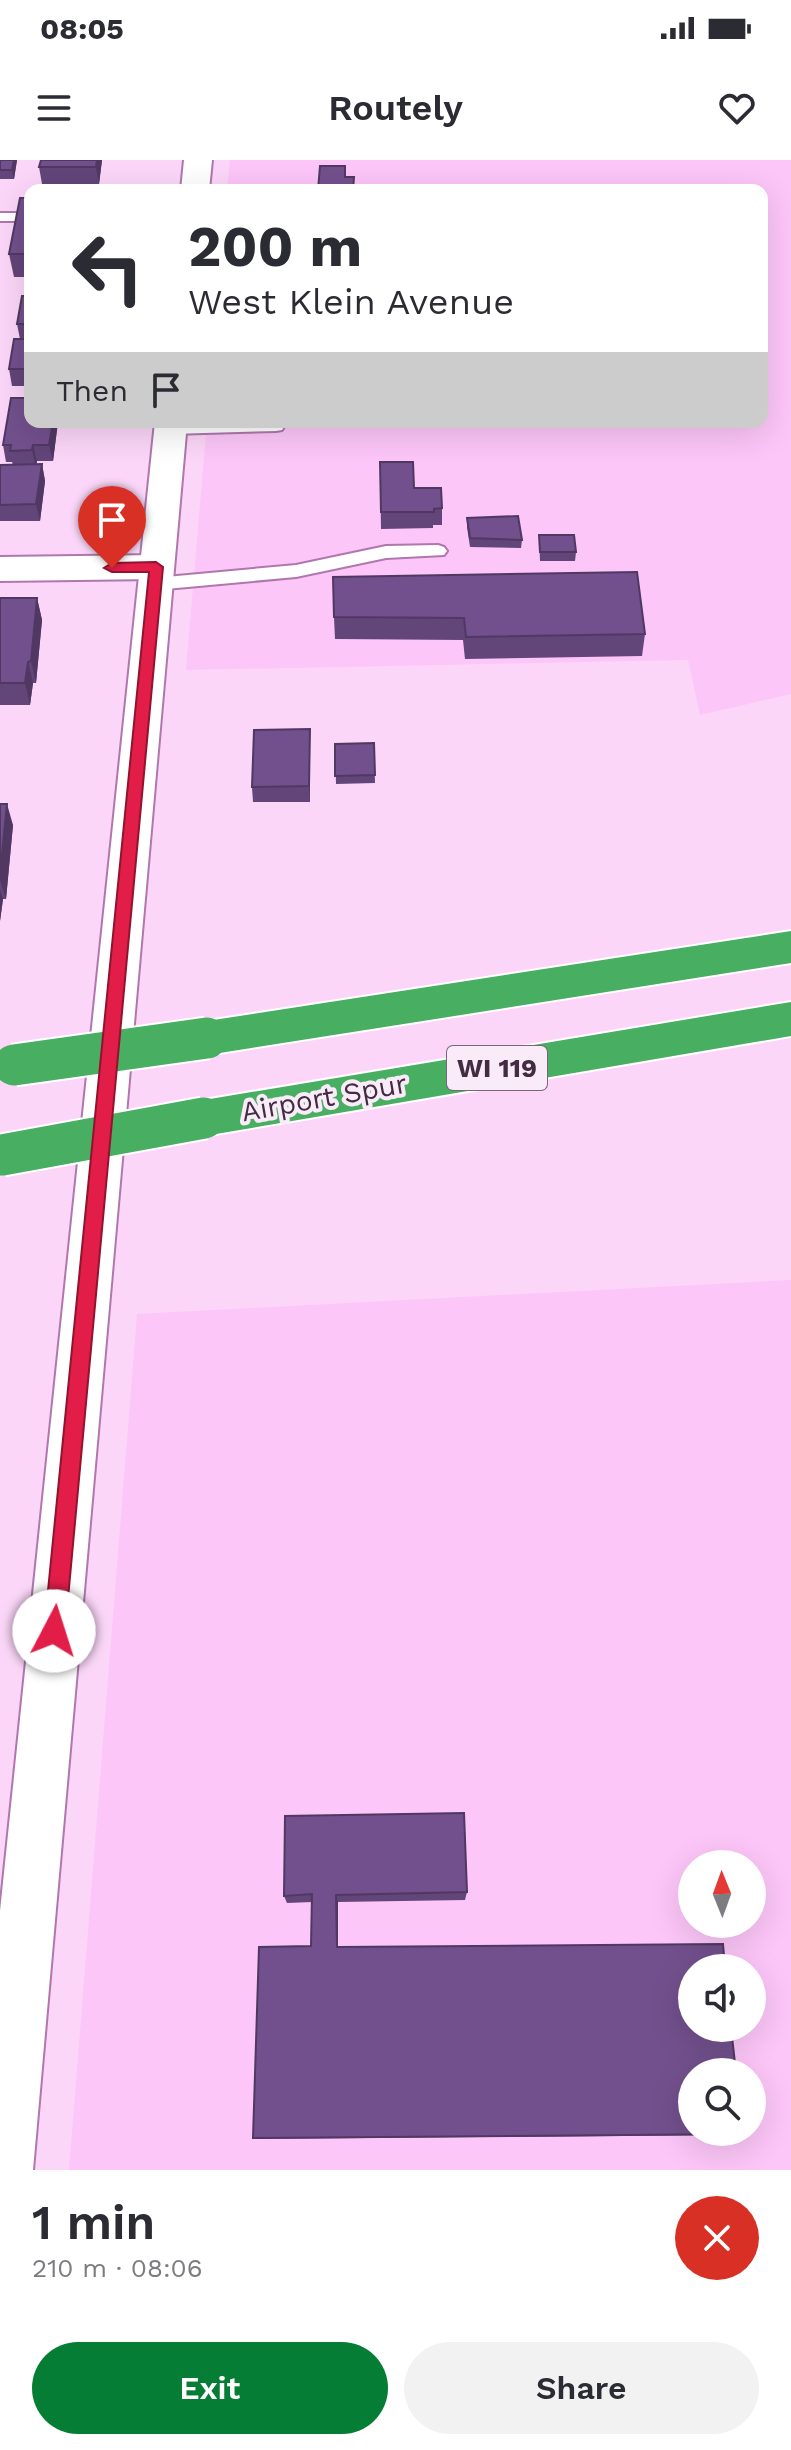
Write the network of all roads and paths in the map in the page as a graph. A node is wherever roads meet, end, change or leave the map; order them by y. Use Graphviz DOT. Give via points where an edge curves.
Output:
graph roads {
  1 [pos="198,160"];
  2 [pos="196,184"];
  3 [pos="0,217"];
  4 [pos="24,217"];
  5 [pos="171,428"];
  6 [pos="438,551"];
  7 [pos="0,569"];
  8 [pos="156,575"];
  9 [pos="791,947"];
  10 [pos="791,1019"];
  11 [pos="5,1066"];
  12 [pos="1,1155"];
  13 [pos="3,2170"];
  1 -- 2 [label="street"];
  3 -- 4 [label="lane"];
  5 -- 8 [label="street"];
  6 -- 8 [label="lane" via="386,552 224,580"];
  7 -- 8 [label="street"];
  8 -- 13 [label="street"];
  9 -- 11 [label="highway, bridge"];
  10 -- 12 [label="highway, Airport Spur / WI 119, bridge"];
}
